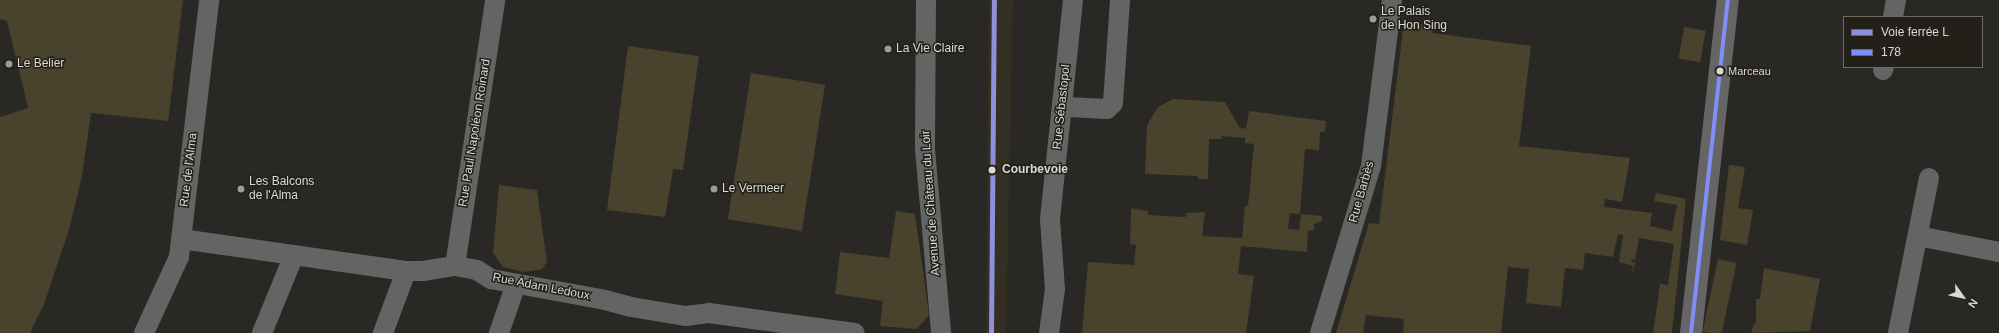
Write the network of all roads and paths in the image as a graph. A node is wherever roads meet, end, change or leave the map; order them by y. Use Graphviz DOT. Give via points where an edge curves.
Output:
graph roads {
  1 [pos="209,0"];
  2 [pos="496,0"];
  3 [pos="926,0"];
  4 [pos="1073,0"];
  5 [pos="1120,0"];
  6 [pos="1392,0"];
  7 [pos="1728,0"];
  8 [pos="1896,0"];
  9 [pos="1893,16"];
  10 [pos="1062,103"];
  11 [pos="1929,178"];
  12 [pos="1918,236"];
  13 [pos="181,239"];
  14 [pos="1999,252"];
  15 [pos="294,255"];
  16 [pos="455,266"];
  17 [pos="406,271"];
  18 [pos="516,284"];
  19 [pos="822,331"];
  20 [pos="144,333"];
  21 [pos="262,333"];
  22 [pos="383,333"];
  23 [pos="499,333"];
  24 [pos="855,333"];
  25 [pos="941,333"];
  26 [pos="1049,333"];
  27 [pos="1320,333"];
  28 [pos="1691,333"];
  29 [pos="1898,333"];
  1 -- 13 [label="street, Rue de l'Alma"];
  2 -- 16 [label="street, Rue Paul Napoléon Roinard"];
  3 -- 25 [label="street, Avenue de Château du Loir" via="924,149"];
  4 -- 10 [label="street, Rue Sébastopol"];
  5 -- 10 [label="street" via="1114,103 1107,109 1068,107"];
  6 -- 27 [label="street, Rue Barbès" via="1371,166"];
  7 -- 28 [label="street"];
  8 -- 9 [label="street"];
  10 -- 26 [label="street, Rue Sébastopol" via="1050,219 1054,289"];
  11 -- 12 [label="street"];
  12 -- 14 [label="street"];
  12 -- 29 [label="street"];
  13 -- 15 [label="street, Rue Adam Ledoux"];
  13 -- 20 [label="street, Rue de l'Alma" via="174,274"];
  15 -- 17 [label="street, Rue Adam Ledoux"];
  15 -- 21 [label="street"];
  16 -- 17 [label="street, Rue Adam Ledoux"];
  16 -- 18 [label="street, Rue Adam Ledoux" via="477,270 491,279"];
  17 -- 22 [label="street"];
  18 -- 19 [label="street, Rue Adam Ledoux" via="686,316 709,313"];
  18 -- 23 [label="street"];
  19 -- 24 [label="street, Rue Adam Ledoux"];
}
